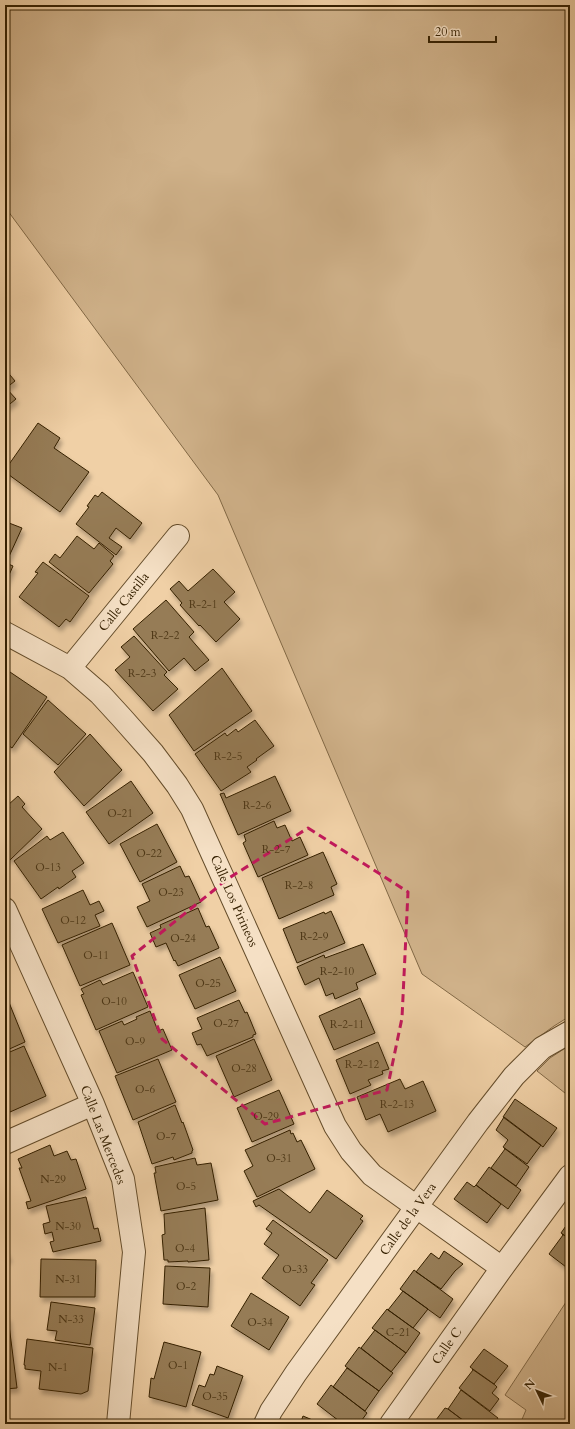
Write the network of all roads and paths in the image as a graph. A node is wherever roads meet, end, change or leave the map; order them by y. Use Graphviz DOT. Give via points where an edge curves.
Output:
graph roads {
  1 [pos="178,536"];
  2 [pos="5,633"];
  3 [pos="70,668"];
  4 [pos="5,908"];
  5 [pos="570,1032"];
  6 [pos="92,1104"];
  7 [pos="5,1143"];
  8 [pos="570,1176"];
  9 [pos="416,1207"];
  10 [pos="502,1268"];
  11 [pos="118,1424"];
  12 [pos="265,1424"];
  13 [pos="391,1424"];
  1 -- 3 [label="street, Calle Castilla"];
  2 -- 3 [label="street, Calle Los Pirineos"];
  3 -- 9 [label="street, Calle Los Pirineos" via="100,694 122,718 177,785 192,809 335,1126 350,1151 372,1175"];
  4 -- 6 [label="street, Calle Las Mercedes"];
  5 -- 9 [label="street, Calle de la Vera" via="542,1048 514,1076"];
  6 -- 7 [label="street"];
  6 -- 11 [label="street, Calle Las Mercedes" via="123,1179 134,1252"];
  8 -- 10 [label="street, Calle C"];
  9 -- 10 [label="street"];
  9 -- 12 [label="street, Calle de la Vera" via="296,1373"];
  10 -- 13 [label="street, Calle C"];
}
